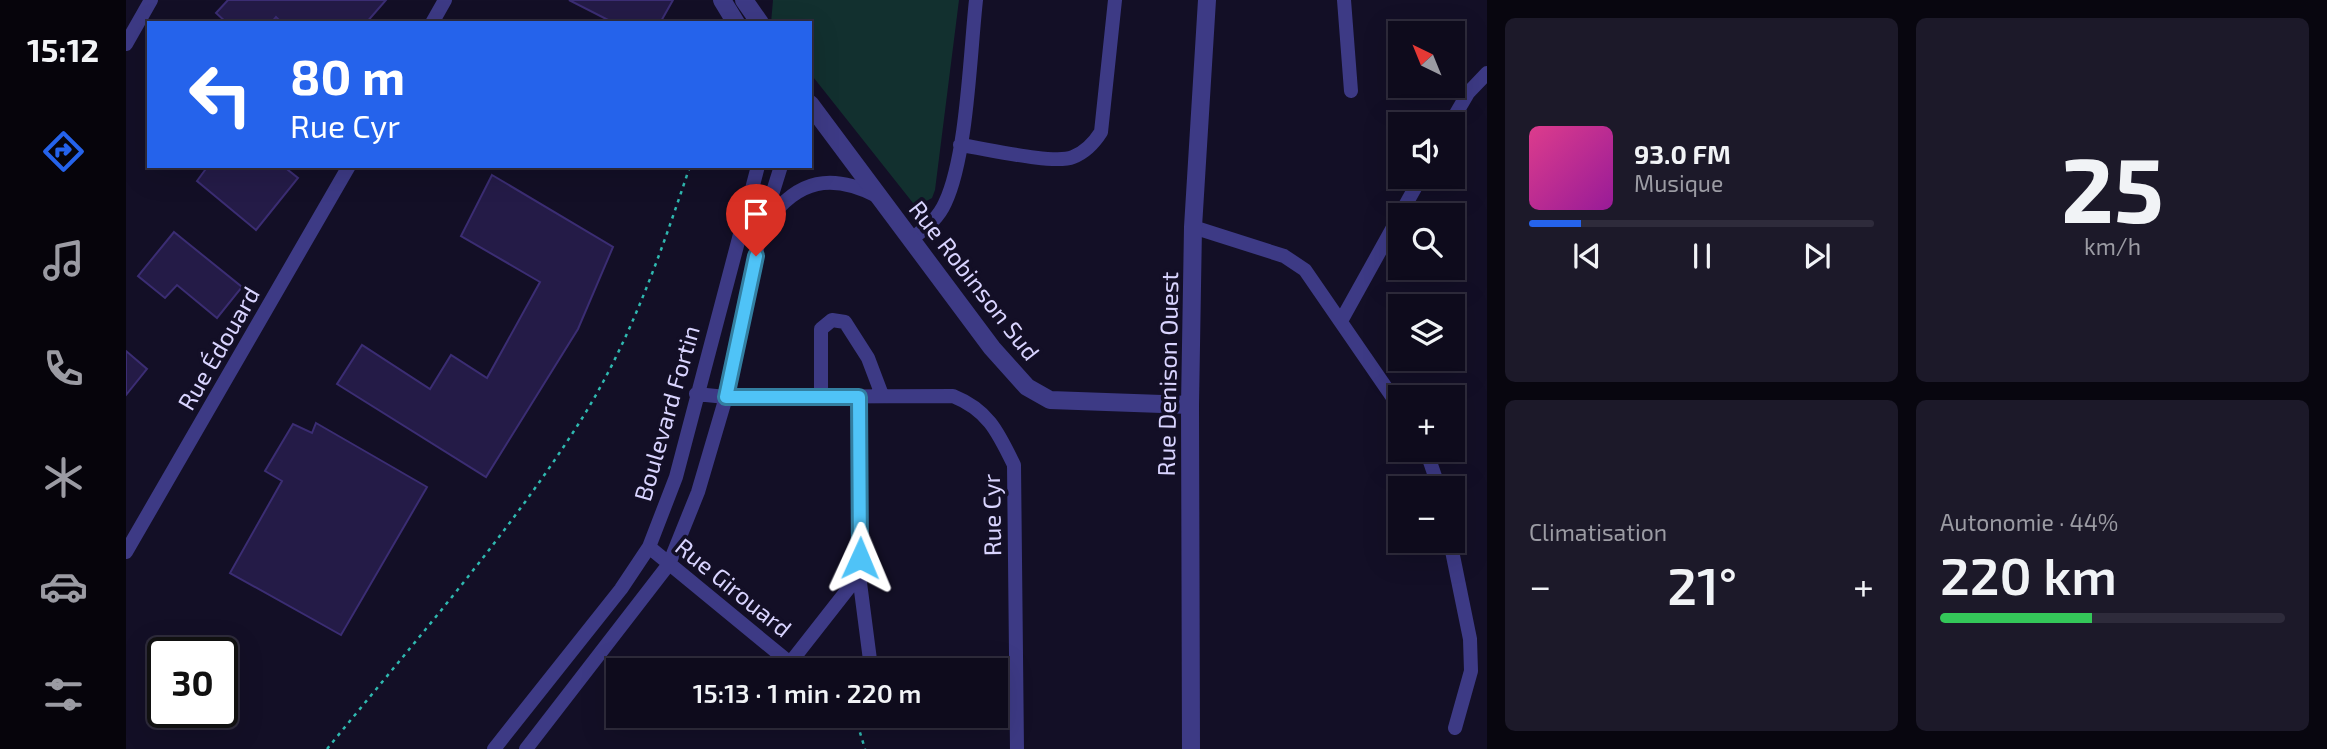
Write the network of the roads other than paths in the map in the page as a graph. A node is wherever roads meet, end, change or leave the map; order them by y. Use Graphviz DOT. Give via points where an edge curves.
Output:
graph roads {
  1 [pos="151,0"];
  2 [pos="445,0"];
  3 [pos="722,0"];
  4 [pos="744,0"];
  5 [pos="976,0"];
  6 [pos="1115,0"];
  7 [pos="1207,0"];
  8 [pos="1345,0"];
  9 [pos="433,21"];
  10 [pos="735,21"];
  11 [pos="759,21"];
  12 [pos="126,44"];
  13 [pos="1487,73"];
  14 [pos="1351,90"];
  15 [pos="812,107"];
  16 [pos="1457,112"];
  17 [pos="960,145"];
  18 [pos="348,168"];
  19 [pos="757,168"];
  20 [pos="780,168"];
  21 [pos="1414,189"];
  22 [pos="880,198"];
  23 [pos="1194,227"];
  24 [pos="761,230"];
  25 [pos="912,239"];
  26 [pos="1341,321"];
  27 [pos="1388,390"];
  28 [pos="696,394"];
  29 [pos="882,396"];
  30 [pos="726,397"];
  31 [pos="859,397"];
  32 [pos="821,398"];
  33 [pos="1189,405"];
  34 [pos="128,544"];
  35 [pos="649,547"];
  36 [pos="1452,553"];
  37 [pos="669,564"];
  38 [pos="859,576"];
  39 [pos="785,658"];
  40 [pos="801,658"];
  41 [pos="870,658"];
  42 [pos="1455,728"];
  43 [pos="495,749"];
  44 [pos="526,749"];
  45 [pos="1017,749"];
  46 [pos="1191,749"];
  1 -- 12 [label="street"];
  2 -- 9 [label="street"];
  3 -- 10 [label="street"];
  4 -- 11 [label="street"];
  5 -- 17 [label="street"];
  6 -- 17 [label="street" via="1101,132 1093,144 1072,157 1055,159"];
  7 -- 23 [label="street, Rue Denison Ouest"];
  8 -- 14 [label="street"];
  13 -- 16 [label="street"];
  15 -- 22 [label="street, Rue Robinson Sud"];
  17 -- 25 [label="street" via="944,205"];
  18 -- 34 [label="street, Rue Édouard"];
  19 -- 28 [label="street, Boulevard Fortin"];
  20 -- 24 [label="street, Boulevard Fortin"];
  21 -- 26 [label="street"];
  22 -- 24 [label="street, Boulevard Fortin" via="854,184 825,182 783,200"];
  22 -- 25 [label="street, Rue Robinson Sud"];
  23 -- 26 [label="street" via="1284,256 1305,270"];
  23 -- 33 [label="street, Rue Denison Ouest"];
  24 -- 30 [label="street, Boulevard Fortin"];
  25 -- 33 [label="street, Rue Robinson Sud" via="992,348 1027,387 1049,400"];
  26 -- 27 [label="street"];
  28 -- 30 [label="street, Rue Cyr"];
  28 -- 35 [label="street, Boulevard Fortin" via="676,477"];
  29 -- 31 [label="street, Rue Cyr"];
  29 -- 32 [label="street" via="869,358 845,322 832,320 821,330"];
  29 -- 45 [label="street, Rue Cyr" via="953,396 974,404 997,430 1014,465"];
  30 -- 32 [label="street, Rue Cyr"];
  30 -- 37 [label="street, Boulevard Fortin" via="698,492"];
  31 -- 32 [label="street, Rue Cyr"];
  31 -- 38 [label="street"];
  33 -- 46 [label="street, Rue Denison Ouest"];
  35 -- 37 [label="street, Rue Girouard"];
  35 -- 43 [label="street, Boulevard Fortin"];
  36 -- 42 [label="street" via="1470,639 1471,671"];
  37 -- 39 [label="street, Rue Girouard"];
  37 -- 44 [label="street, Boulevard Fortin"];
  38 -- 40 [label="street, Rue Girouard"];
  38 -- 41 [label="street"];
}
